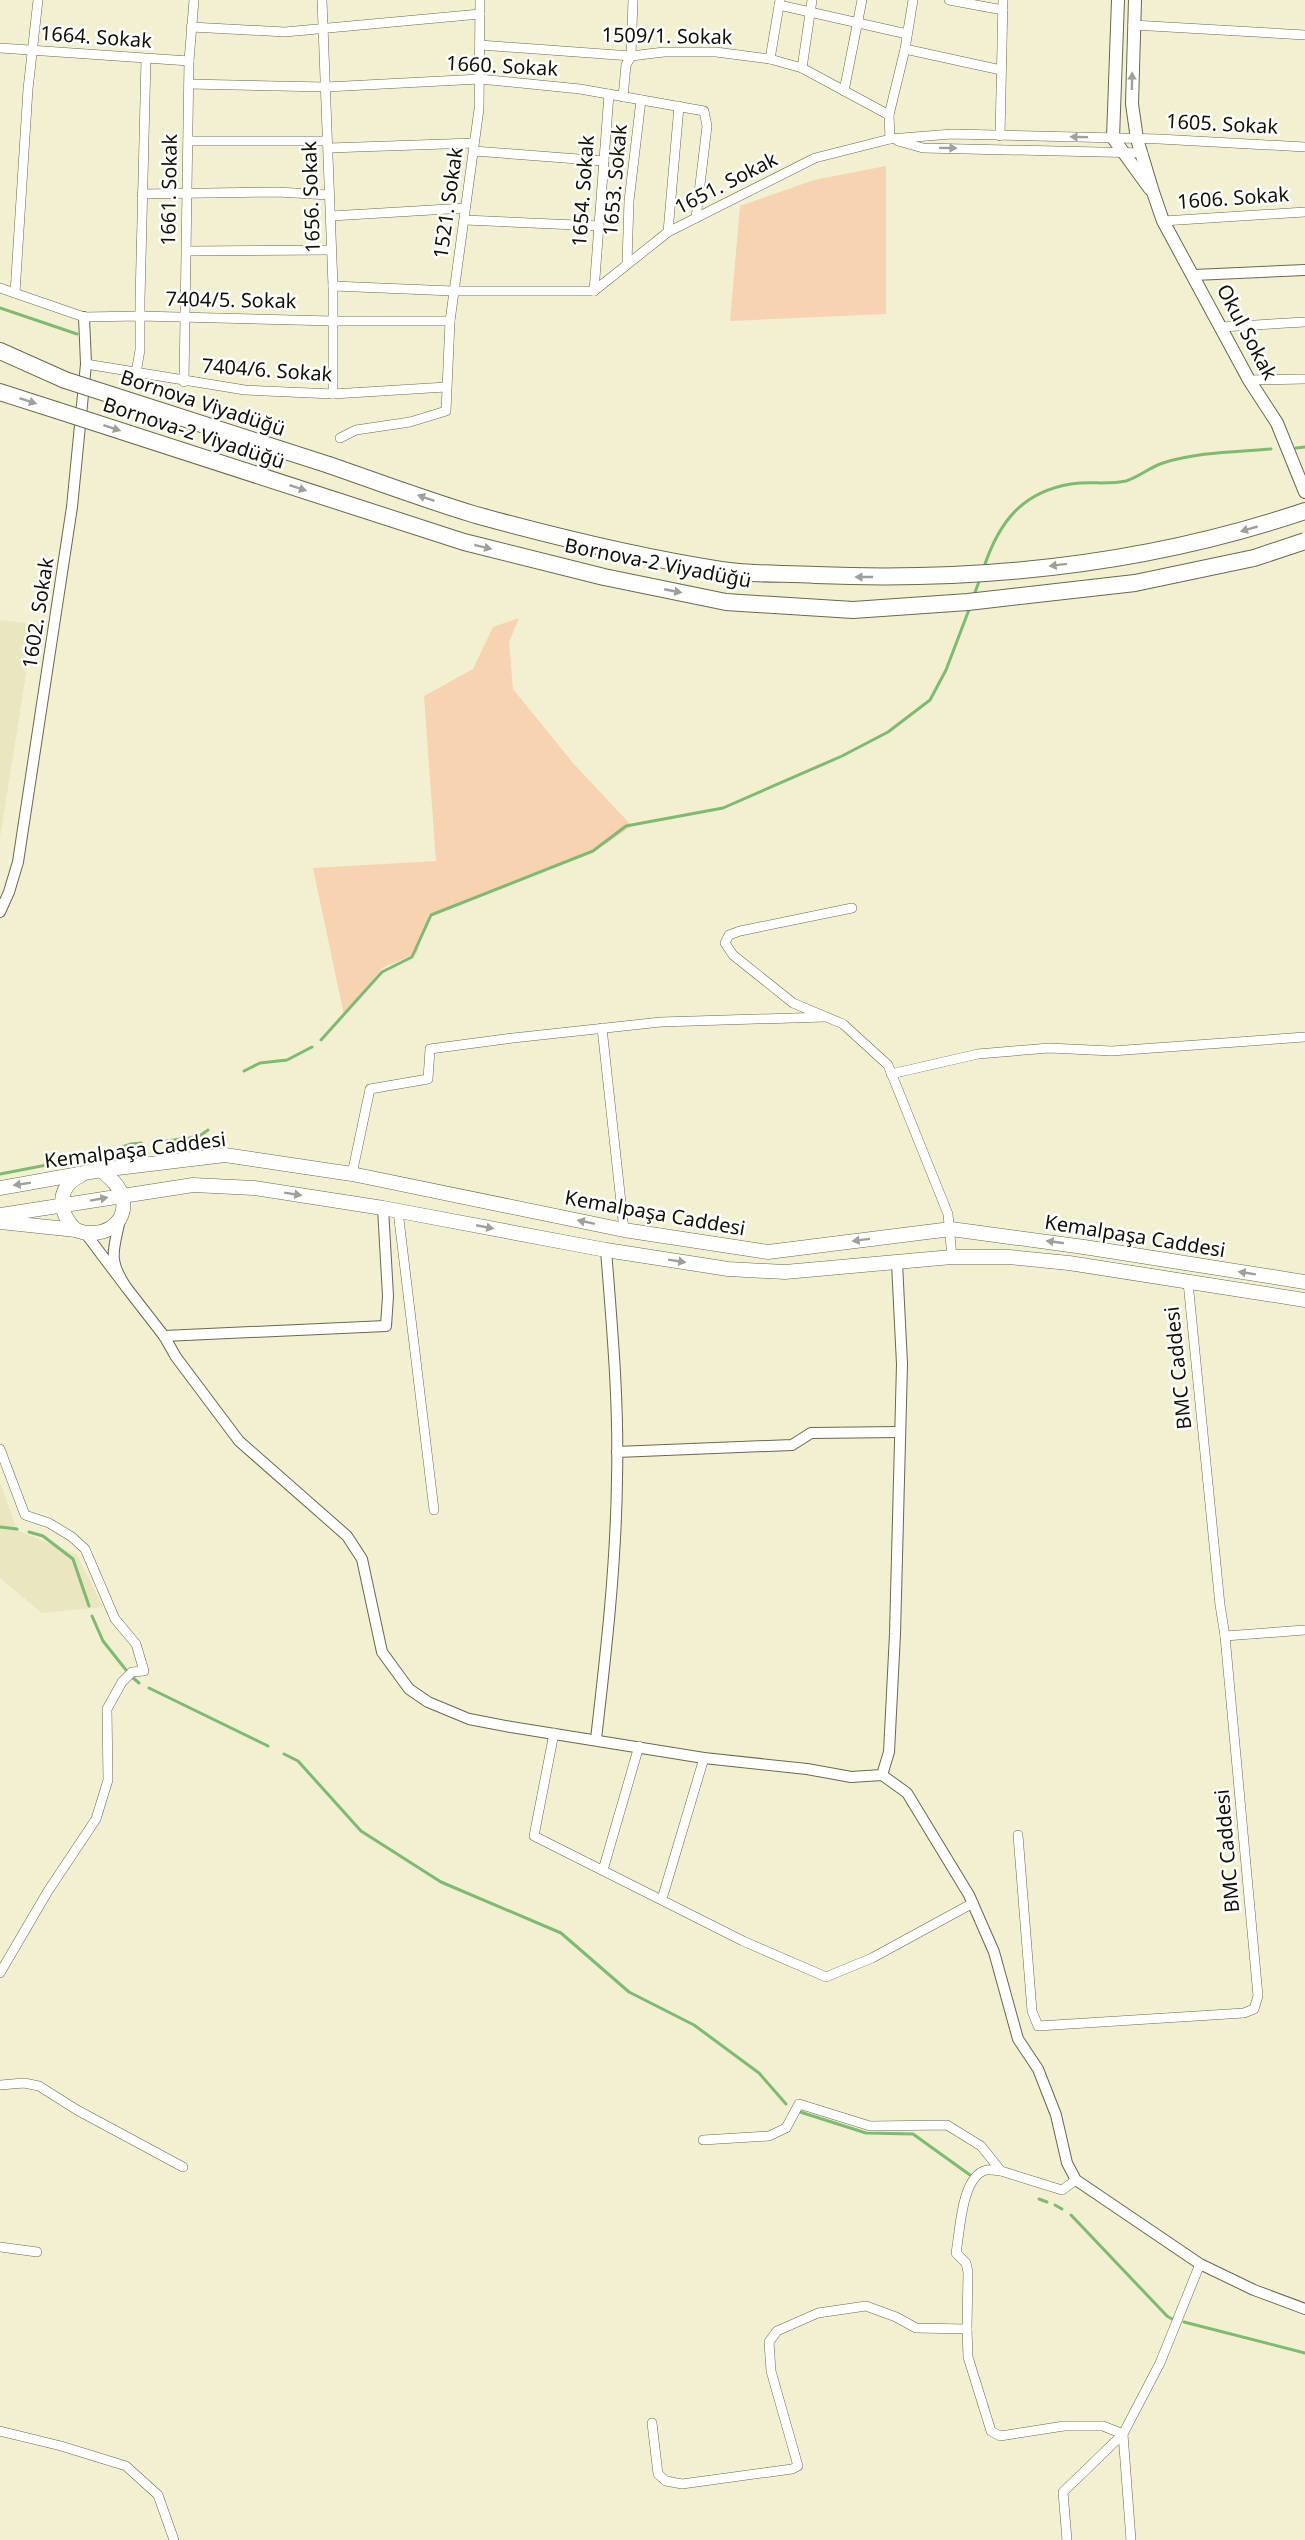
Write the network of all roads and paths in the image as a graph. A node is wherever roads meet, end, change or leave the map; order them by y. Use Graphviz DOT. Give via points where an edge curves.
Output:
graph roads {
  1 [pos="38,0"];
  2 [pos="194,0"];
  3 [pos="322,0"];
  4 [pos="480,0"];
  5 [pos="633,0"];
  6 [pos="812,0"];
  7 [pos="862,0"];
  8 [pos="913,0"];
  9 [pos="949,0"];
  10 [pos="1003,0"];
  11 [pos="1118,0"];
  12 [pos="1134,0"];
  13 [pos="779,2"];
  14 [pos="1003,10"];
  15 [pos="810,11"];
  16 [pos="480,15"];
  17 [pos="859,22"];
  18 [pos="1133,25"];
  19 [pos="191,27"];
  20 [pos="324,27"];
  21 [pos="907,34"];
  22 [pos="1305,35"];
  23 [pos="480,45"];
  24 [pos="0,48"];
  25 [pos="905,49"];
  26 [pos="33,51"];
  27 [pos="631,56"];
  28 [pos="146,59"];
  29 [pos="770,59"];
  30 [pos="189,61"];
  31 [pos="802,68"];
  32 [pos="1001,70"];
  33 [pos="480,79"];
  34 [pos="189,84"];
  35 [pos="326,87"];
  36 [pos="844,91"];
  37 [pos="609,94"];
  38 [pos="623,97"];
  39 [pos="641,100"];
  40 [pos="679,106"];
  41 [pos="889,115"];
  42 [pos="1000,136"];
  43 [pos="1113,138"];
  44 [pos="890,139"];
  45 [pos="1137,139"];
  46 [pos="188,141"];
  47 [pos="328,145"];
  48 [pos="474,147"];
  49 [pos="1305,147"];
  50 [pos="1122,151"];
  51 [pos="1143,153"];
  52 [pos="604,161"];
  53 [pos="189,192"];
  54 [pos="1153,192"];
  55 [pos="142,194"];
  56 [pos="329,195"];
  57 [pos="465,208"];
  58 [pos="1305,212"];
  59 [pos="331,216"];
  60 [pos="696,218"];
  61 [pos="465,220"];
  62 [pos="1163,221"];
  63 [pos="599,226"];
  64 [pos="668,232"];
  65 [pos="331,250"];
  66 [pos="187,251"];
  67 [pos="627,263"];
  68 [pos="1305,270"];
  69 [pos="1194,275"];
  70 [pos="333,286"];
  71 [pos="0,288"];
  72 [pos="453,291"];
  73 [pos="594,291"];
  74 [pos="15,293"];
  75 [pos="140,316"];
  76 [pos="84,317"];
  77 [pos="184,317"];
  78 [pos="333,321"];
  79 [pos="450,321"];
  80 [pos="1305,322"];
  81 [pos="1221,327"];
  82 [pos="0,351"];
  83 [pos="0,362"];
  84 [pos="86,364"];
  85 [pos="136,373"];
  86 [pos="1305,379"];
  87 [pos="65,380"];
  88 [pos="1249,380"];
  89 [pos="184,382"];
  90 [pos="446,387"];
  91 [pos="0,392"];
  92 [pos="333,394"];
  93 [pos="340,438"];
  94 [pos="329,465"];
  95 [pos="1305,492"];
  96 [pos="1305,511"];
  97 [pos="1305,541"];
  98 [pos="852,908"];
  99 [pos="0,912"];
  100 [pos="824,1017"];
  101 [pos="602,1028"];
  102 [pos="1305,1037"];
  103 [pos="891,1074"];
  104 [pos="101,1170"];
  105 [pos="85,1174"];
  106 [pos="352,1174"];
  107 [pos="0,1188"];
  108 [pos="122,1195"];
  109 [pos="62,1205"];
  110 [pos="383,1208"];
  111 [pos="398,1211"];
  112 [pos="0,1215"];
  113 [pos="121,1216"];
  114 [pos="0,1222"];
  115 [pos="951,1229"];
  116 [pos="624,1230"];
  117 [pos="81,1232"];
  118 [pos="606,1250"];
  119 [pos="952,1257"];
  120 [pos="897,1263"];
  121 [pos="1188,1282"];
  122 [pos="1305,1282"];
  123 [pos="126,1287"];
  124 [pos="1305,1300"];
  125 [pos="164,1336"];
  126 [pos="900,1432"];
  127 [pos="0,1449"];
  128 [pos="617,1452"];
  129 [pos="434,1510"];
  130 [pos="1305,1630"];
  131 [pos="1225,1636"];
  132 [pos="554,1733"];
  133 [pos="596,1739"];
  134 [pos="639,1746"];
  135 [pos="704,1758"];
  136 [pos="882,1775"];
  137 [pos="1018,1835"];
  138 [pos="603,1870"];
  139 [pos="662,1899"];
  140 [pos="973,1903"];
  141 [pos="0,1973"];
  142 [pos="0,2085"];
  143 [pos="703,2140"];
  144 [pos="183,2167"];
  145 [pos="1001,2171"];
  146 [pos="1076,2180"];
  147 [pos="0,2247"];
  148 [pos="37,2252"];
  149 [pos="1200,2264"];
  150 [pos="1305,2309"];
  151 [pos="967,2329"];
  152 [pos="652,2423"];
  153 [pos="0,2431"];
  154 [pos="1123,2434"];
  155 [pos="174,2540"];
  156 [pos="1067,2540"];
  157 [pos="1131,2540"];
  1 -- 26 [label="street"];
  2 -- 19 [label="street, 1661. Sokak"];
  3 -- 20 [label="street, 1656. Sokak"];
  4 -- 16 [label="street, 1521. Sokak"];
  5 -- 27 [label="street"];
  6 -- 15 [label="street"];
  7 -- 17 [label="street"];
  8 -- 21 [label="street"];
  9 -- 14 [label="street"];
  10 -- 14 [label="street"];
  11 -- 43 [label="main road"];
  12 -- 18 [label="main road, Okul Sokak"];
  13 -- 15 [label="street"];
  13 -- 29 [label="street"];
  14 -- 32 [label="street"];
  15 -- 17 [label="street"];
  15 -- 31 [label="street"];
  16 -- 20 [label="street"];
  16 -- 23 [label="street, 1521. Sokak"];
  17 -- 21 [label="street"];
  17 -- 36 [label="street"];
  18 -- 22 [label="street"];
  45 -- 18 [label="main road, Okul Sokak, one-way" via="1132,104"];
  19 -- 20 [label="street" via="285,32"];
  19 -- 30 [label="street, 1661. Sokak"];
  20 -- 35 [label="street, 1656. Sokak"];
  21 -- 25 [label="street"];
  23 -- 27 [label="street, 1509/1. Sokak"];
  23 -- 33 [label="street, 1521. Sokak"];
  24 -- 26 [label="street, 1664. Sokak"];
  25 -- 32 [label="street"];
  25 -- 41 [label="street"];
  26 -- 28 [label="street, 1664. Sokak"];
  26 -- 74 [label="street"];
  27 -- 29 [label="street, 1509/1. Sokak" via="716,52"];
  27 -- 38 [label="street" via="626,65"];
  28 -- 30 [label="street, 1664. Sokak"];
  28 -- 55 [label="street"];
  29 -- 31 [label="street, 1509/1. Sokak"];
  30 -- 34 [label="street, 1661. Sokak"];
  31 -- 36 [label="street, 1509/1. Sokak"];
  32 -- 42 [label="street"];
  33 -- 35 [label="street, 1660. Sokak"];
  33 -- 37 [label="street, 1660. Sokak"];
  33 -- 48 [label="street, 1521. Sokak"];
  34 -- 35 [label="street, 1660. Sokak"];
  34 -- 46 [label="street, 1661. Sokak"];
  35 -- 47 [label="street, 1656. Sokak"];
  36 -- 41 [label="street, 1509/1. Sokak"];
  37 -- 38 [label="street, 1660. Sokak"];
  37 -- 52 [label="street, 1654. Sokak"];
  38 -- 39 [label="street, 1660. Sokak"];
  39 -- 40 [label="street, 1660. Sokak"];
  39 -- 67 [label="street, 1653. Sokak" via="629,201"];
  40 -- 60 [label="street, 1660. Sokak" via="704,111 707,126"];
  40 -- 64 [label="street"];
  41 -- 44 [label="street"];
  43 -- 42 [label="street, one-way"];
  42 -- 44 [label="street"];
  43 -- 45 [label="street"];
  43 -- 50 [label="main road, Okul Sokak"];
  44 -- 50 [label="street, one-way" via="923,148"];
  44 -- 60 [label="street, 1651. Sokak" via="815,158"];
  45 -- 49 [label="street, 1605. Sokak"];
  45 -- 51 [label="main road, Okul Sokak"];
  46 -- 47 [label="street"];
  46 -- 53 [label="street, 1661. Sokak"];
  47 -- 48 [label="street"];
  47 -- 56 [label="street, 1656. Sokak"];
  48 -- 52 [label="street"];
  48 -- 57 [label="street, 1521. Sokak"];
  50 -- 51 [label="street"];
  50 -- 54 [label="main road, Okul Sokak"];
  51 -- 54 [label="main road, Okul Sokak"];
  52 -- 63 [label="street, 1654. Sokak"];
  53 -- 55 [label="street"];
  53 -- 56 [label="street"];
  53 -- 66 [label="street, 1661. Sokak"];
  54 -- 62 [label="main road, Okul Sokak"];
  55 -- 75 [label="street"];
  56 -- 59 [label="street, 1656. Sokak"];
  57 -- 59 [label="street"];
  57 -- 61 [label="street, 1521. Sokak"];
  58 -- 62 [label="street, 1606. Sokak"];
  59 -- 65 [label="street, 1656. Sokak"];
  60 -- 64 [label="street, 1651. Sokak"];
  61 -- 63 [label="street"];
  61 -- 72 [label="street, 1521. Sokak"];
  62 -- 69 [label="main road, Okul Sokak"];
  63 -- 73 [label="street, 1654. Sokak"];
  64 -- 67 [label="street, 1651. Sokak"];
  65 -- 66 [label="street"];
  65 -- 70 [label="street, 1656. Sokak"];
  66 -- 77 [label="street, 1661. Sokak"];
  67 -- 73 [label="street, 1651. Sokak"];
  68 -- 69 [label="street"];
  69 -- 81 [label="main road, Okul Sokak"];
  70 -- 72 [label="street"];
  70 -- 78 [label="street, 1656. Sokak"];
  71 -- 74 [label="street, 7404/5. Sokak"];
  72 -- 73 [label="street"];
  72 -- 79 [label="street, 1521. Sokak"];
  74 -- 76 [label="street, 7404/5. Sokak"];
  75 -- 76 [label="street, 7404/5. Sokak"];
  75 -- 77 [label="street, 7404/5. Sokak"];
  75 -- 85 [label="street"];
  76 -- 84 [label="street, 1602. Sokak"];
  77 -- 78 [label="street, 7404/5. Sokak"];
  77 -- 89 [label="street, 1661. Sokak"];
  78 -- 79 [label="street, 7404/5. Sokak"];
  78 -- 92 [label="street, 1656. Sokak"];
  79 -- 90 [label="street, 1521. Sokak"];
  80 -- 81 [label="street"];
  81 -- 88 [label="main road, Okul Sokak"];
  82 -- 87 [label="highway"];
  83 -- 87 [label="highway"];
  84 -- 85 [label="street, 7404/6. Sokak"];
  84 -- 99 [label="street, 1602. Sokak" via="72,507 18,862"];
  85 -- 89 [label="street, 7404/6. Sokak"];
  86 -- 88 [label="street"];
  87 -- 94 [label="highway, Bornova Viyadüğü, bridge"];
  88 -- 95 [label="main road, Okul Sokak" via="1277,423"];
  89 -- 92 [label="street, 7404/6. Sokak"];
  90 -- 92 [label="street, 7404/6. Sokak"];
  90 -- 93 [label="street, 1521. Sokak" via="446,411 410,422 356,430"];
  91 -- 97 [label="highway, Bornova-2 Viyadüğü, one-way, bridge" via="464,542 726,602 853,610 968,602 1135,583 1254,558"];
  96 -- 94 [label="highway, Bornova-2 Viyadüğü, one-way" via="1248,530 1123,558 967,576 857,577 723,570 592,545 474,514"];
  98 -- 100 [label="street" via="740,931 729,935 725,943 733,955 793,1003"];
  100 -- 101 [label="street" via="661,1022"];
  100 -- 103 [label="street" via="843,1024 888,1065"];
  101 -- 106 [label="street" via="430,1050 428,1079 370,1089"];
  101 -- 116 [label="street"];
  102 -- 103 [label="street" via="1112,1051 1049,1048 990,1053"];
  103 -- 115 [label="street"];
  104 -- 105 [label="main road, Kemalpaşa Caddesi"];
  104 -- 106 [label="main road, Kemalpaşa Caddesi" via="225,1155"];
  104 -- 108 [label="main road"];
  105 -- 107 [label="main road, Kemalpaşa Caddesi, one-way"];
  105 -- 109 [label="main road" via="68,1185"];
  116 -- 106 [label="main road, Kemalpaşa Caddesi, one-way"];
  109 -- 108 [label="main road, Kemalpaşa Caddesi, one-way"];
  108 -- 110 [label="main road, Kemalpaşa Caddesi, one-way" via="193,1185 254,1188"];
  108 -- 113 [label="main road"];
  109 -- 112 [label="main road, Kemalpaşa Caddesi"];
  109 -- 117 [label="main road" via="64,1215"];
  110 -- 111 [label="main road, Kemalpaşa Caddesi"];
  110 -- 125 [label="street" via="386,1326"];
  111 -- 118 [label="main road, Kemalpaşa Caddesi, one-way"];
  111 -- 129 [label="street"];
  113 -- 117 [label="main road" via="106,1231"];
  113 -- 123 [label="street" via="112,1257"];
  114 -- 117 [label="main road"];
  115 -- 116 [label="main road, Kemalpaşa Caddesi, one-way" via="768,1252"];
  115 -- 119 [label="street"];
  122 -- 115 [label="main road, Kemalpaşa Caddesi, one-way"];
  117 -- 123 [label="street"];
  118 -- 120 [label="main road, Kemalpaşa Caddesi, one-way" via="728,1269 785,1272"];
  118 -- 128 [label="street"];
  119 -- 120 [label="main road, Kemalpaşa Caddesi"];
  119 -- 121 [label="main road, Kemalpaşa Caddesi" via="1049,1261"];
  120 -- 126 [label="street" via="902,1364"];
  121 -- 124 [label="main road, Kemalpaşa Caddesi"];
  121 -- 131 [label="street, BMC Caddesi"];
  123 -- 125 [label="street"];
  125 -- 132 [label="street" via="240,1441 347,1536 362,1559 382,1652 409,1689 468,1719"];
  126 -- 128 [label="street" via="811,1433 792,1445"];
  126 -- 136 [label="street" via="889,1752"];
  127 -- 141 [label="street" via="25,1515 49,1523 85,1549 115,1619 136,1644 144,1671 132,1672 122,1682 107,1709 108,1780 96,1819"];
  128 -- 133 [label="street" via="607,1641"];
  130 -- 131 [label="street"];
  131 -- 137 [label="street, BMC Caddesi" via="1258,1996 1254,2009 1244,2013 1038,2026 1032,2011"];
  132 -- 133 [label="street"];
  132 -- 138 [label="street" via="534,1836"];
  133 -- 134 [label="street"];
  134 -- 135 [label="street"];
  134 -- 138 [label="street"];
  135 -- 136 [label="street" via="851,1777"];
  135 -- 139 [label="street"];
  136 -- 140 [label="street" via="907,1793"];
  138 -- 139 [label="street"];
  139 -- 140 [label="street" via="743,1941 826,1977 872,1958"];
  140 -- 146 [label="street" via="994,1952 1018,2039 1038,2068 1056,2115 1067,2163"];
  142 -- 144 [label="street" via="39,2086"];
  143 -- 145 [label="street" via="769,2136 786,2128 799,2104 870,2126 947,2125 981,2146"];
  145 -- 146 [label="street" via="1062,2190"];
  145 -- 151 [label="street" via="986,2170 977,2176 969,2185 964,2203 956,2253 966,2263 968,2272"];
  146 -- 149 [label="street"];
  147 -- 148 [label="street"];
  149 -- 150 [label="street"];
  149 -- 154 [label="street" via="1160,2363"];
  151 -- 152 [label="street" via="916,2328 866,2306 818,2313 777,2331 769,2342 771,2371 798,2466 792,2469 682,2484 666,2481 658,2474"];
  151 -- 154 [label="street" via="968,2357 991,2431 1000,2436 1064,2426 1103,2426"];
  153 -- 155 [label="street" via="126,2466 158,2495"];
  154 -- 156 [label="street" via="1063,2492"];
  154 -- 157 [label="street"];
}
